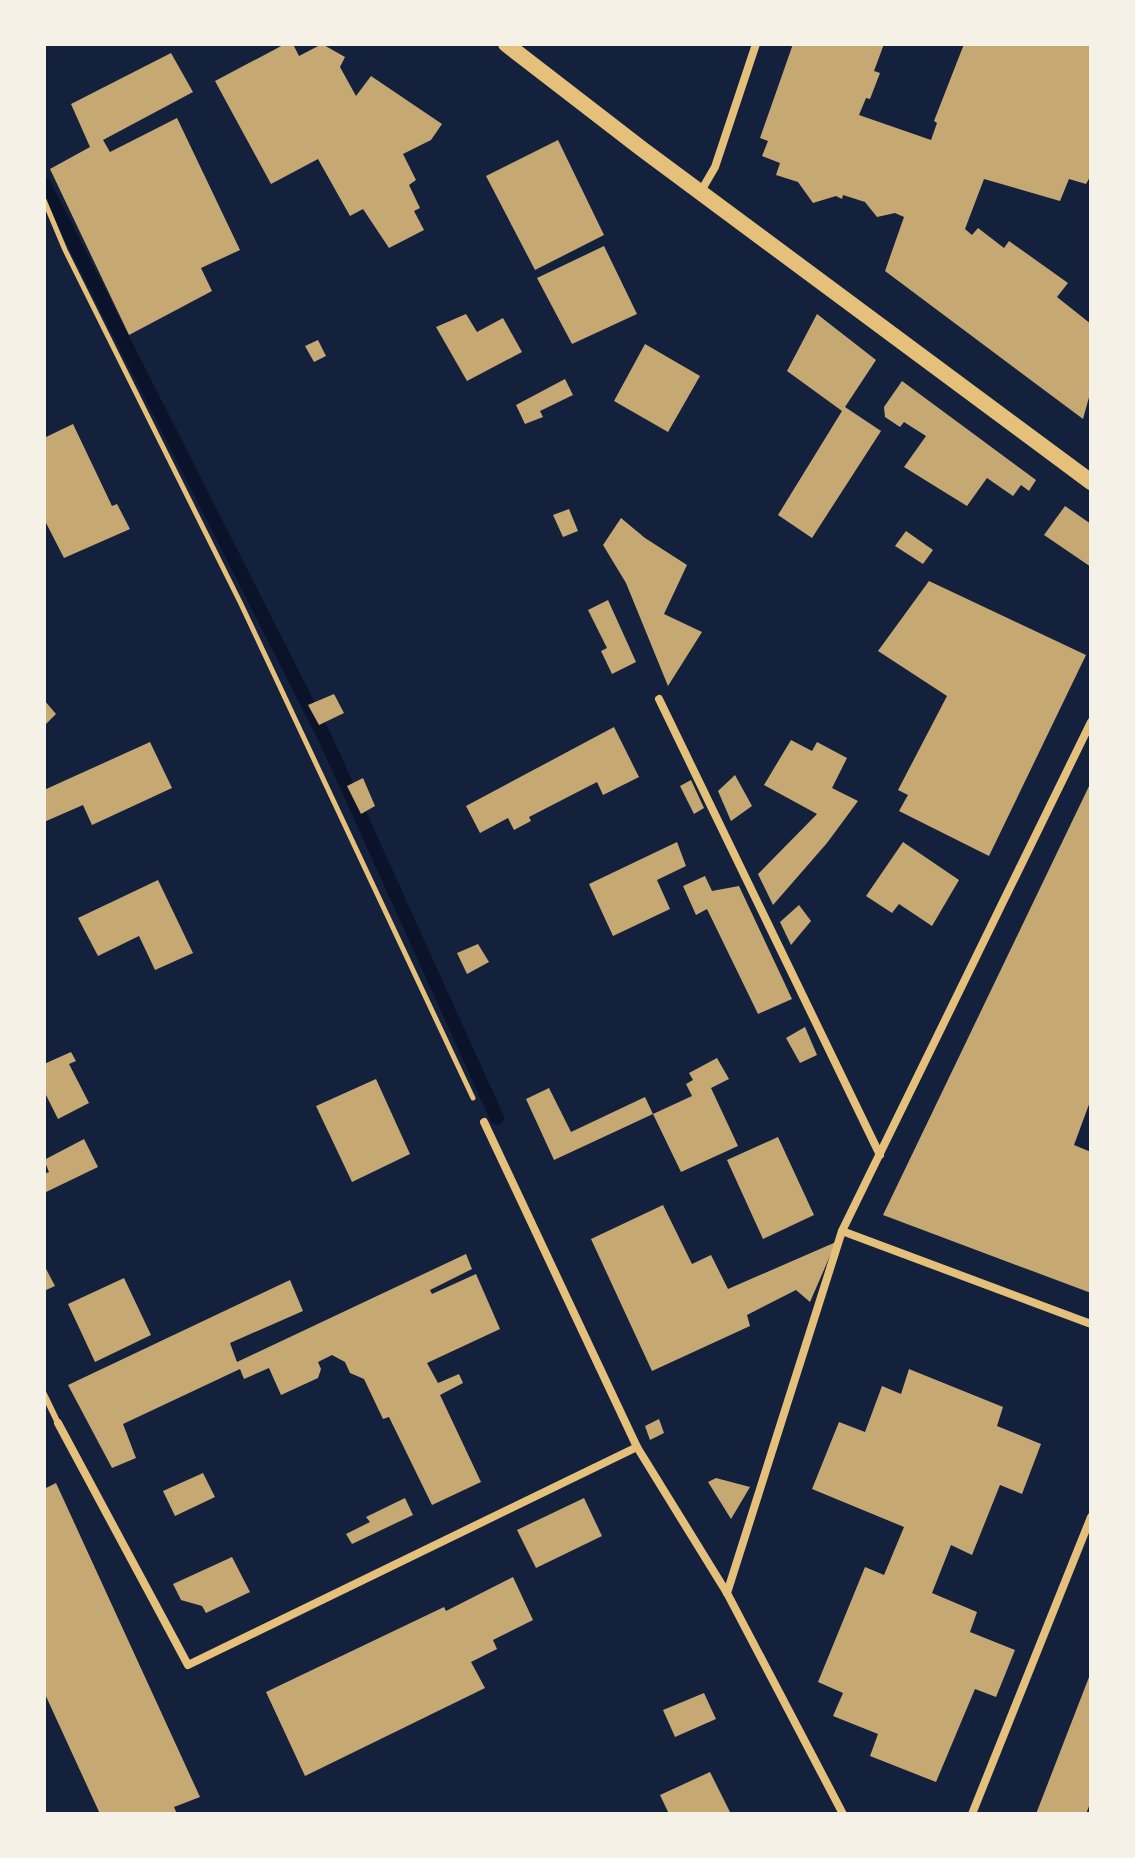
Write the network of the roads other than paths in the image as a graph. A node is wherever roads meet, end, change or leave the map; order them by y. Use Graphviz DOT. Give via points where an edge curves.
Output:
graph roads {
  1 [pos="506,44"];
  2 [pos="756,44"];
  3 [pos="701,191"];
  4 [pos="1091,482"];
  5 [pos="659,699"];
  6 [pos="1091,722"];
  7 [pos="484,1122"];
  8 [pos="880,1155"];
  9 [pos="842,1231"];
  10 [pos="1091,1324"];
  11 [pos="44,1394"];
  12 [pos="58,1423"];
  13 [pos="637,1447"];
  14 [pos="1091,1517"];
  15 [pos="727,1593"];
  16 [pos="843,1814"];
  17 [pos="972,1814"];
  1 -- 3 [label="main road"];
  2 -- 3 [label="street" via="715,167"];
  3 -- 4 [label="main road"];
  5 -- 8 [label="street"];
  6 -- 8 [label="street"];
  7 -- 13 [label="street"];
  8 -- 9 [label="street"];
  9 -- 10 [label="street"];
  9 -- 15 [label="street"];
  11 -- 12 [label="lane"];
  12 -- 13 [label="street" via="188,1665"];
  13 -- 15 [label="street"];
  14 -- 17 [label="street"];
  15 -- 16 [label="street"];
}
